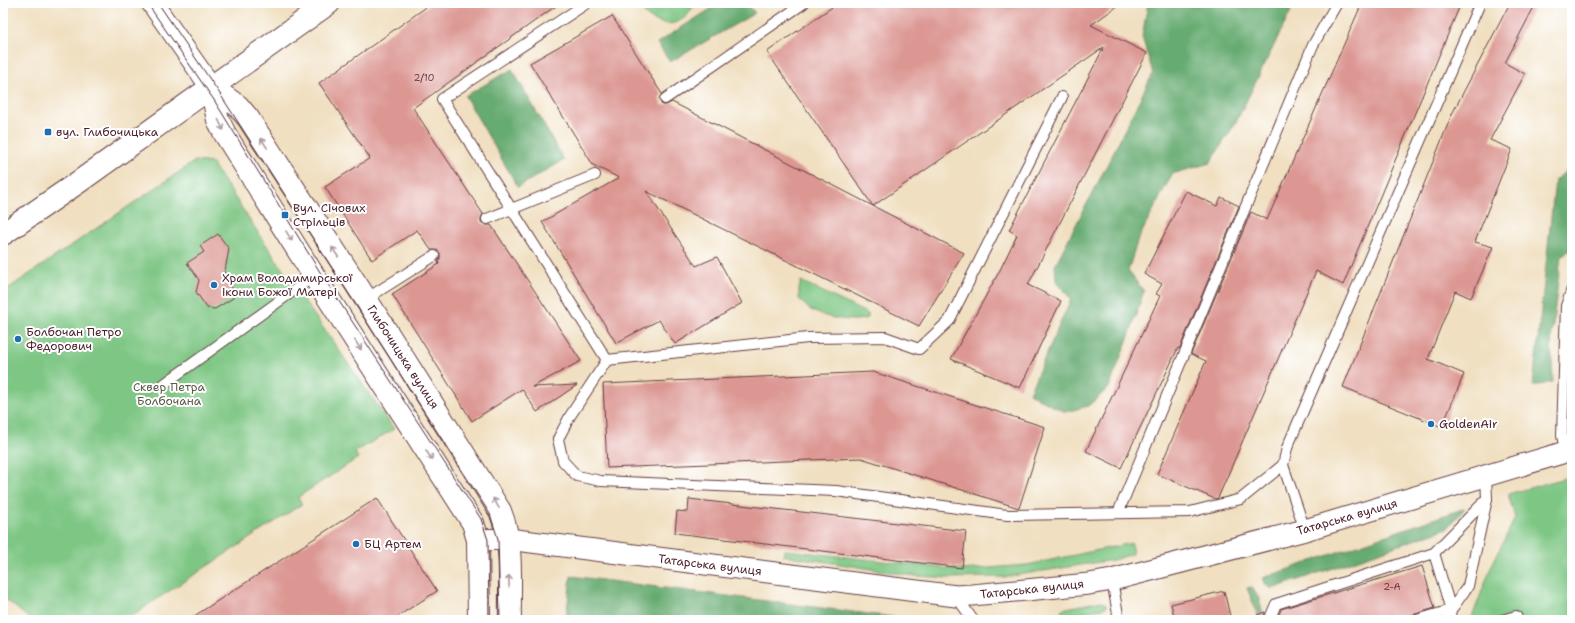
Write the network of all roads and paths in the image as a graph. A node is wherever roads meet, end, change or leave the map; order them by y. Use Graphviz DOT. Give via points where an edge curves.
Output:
graph roads {
  1 [pos="329,3"];
  2 [pos="586,3"];
  3 [pos="804,3"];
  4 [pos="1337,3"];
  5 [pos="1480,3"];
  6 [pos="153,5"];
  7 [pos="211,87"];
  8 [pos="1062,97"];
  9 [pos="665,99"];
  10 [pos="596,175"];
  11 [pos="512,210"];
  12 [pos="487,219"];
  13 [pos="3,234"];
  14 [pos="434,256"];
  15 [pos="314,276"];
  16 [pos="1572,289"];
  17 [pos="366,299"];
  18 [pos="607,360"];
  19 [pos="164,384"];
  20 [pos="1569,451"];
  21 [pos="1283,465"];
  22 [pos="1486,477"];
  23 [pos="1488,498"];
  24 [pos="1118,513"];
  25 [pos="1306,530"];
  26 [pos="508,539"];
  27 [pos="478,540"];
  28 [pos="1434,553"];
  29 [pos="1112,580"];
  30 [pos="956,596"];
  31 [pos="1450,615"];
  32 [pos="479,620"];
  33 [pos="510,620"];
  34 [pos="973,620"];
  35 [pos="1119,620"];
  36 [pos="1271,620"];
  37 [pos="1418,620"];
  38 [pos="1502,620"];
  39 [pos="1518,620"];
  1 -- 7 [label="main road"];
  2 -- 11 [label="lane" via="442,99"];
  3 -- 9 [label="lane"];
  4 -- 24 [label="lane" via="1313,44"];
  5 -- 21 [label="lane" via="1291,440"];
  6 -- 7 [label="street"];
  7 -- 13 [label="main road"];
  7 -- 15 [label="main road, one-way" via="218,120 225,134"];
  17 -- 7 [label="main road, Глибочицька вулиця, one-way" via="248,118 238,106"];
  8 -- 18 [label="lane" via="948,321 920,349 885,337 808,338"];
  10 -- 11 [label="lane"];
  11 -- 12 [label="lane"];
  11 -- 18 [label="lane"];
  14 -- 17 [label="lane"];
  15 -- 19 [label="lane"];
  15 -- 27 [label="main road, one-way" via="467,513"];
  16 -- 20 [label="lane" via="1566,306 1562,436"];
  26 -- 17 [label="main road, Глибочицька вулиця, one-way" via="506,526 492,496"];
  18 -- 24 [label="lane" via="570,416 558,440 563,461 577,476 601,481 836,491 1007,515"];
  20 -- 22 [label="street, Татарська вулиця"];
  21 -- 24 [label="lane" via="1241,499 1190,512"];
  21 -- 25 [label="lane"];
  22 -- 23 [label="lane"];
  22 -- 25 [label="street, Татарська вулиця"];
  23 -- 28 [label="lane"];
  23 -- 31 [label="lane" via="1468,586"];
  25 -- 29 [label="street, Татарська вулиця"];
  26 -- 27 [label="street, Татарська вулиця"];
  26 -- 30 [label="street, Татарська вулиця"];
  33 -- 26 [label="main road, Глибочицька вулиця, one-way"];
  27 -- 32 [label="main road"];
  28 -- 31 [label="lane"];
  28 -- 36 [label="lane" via="1276,604"];
  29 -- 30 [label="street, Татарська вулиця"];
  29 -- 35 [label="lane"];
  30 -- 34 [label="lane"];
  31 -- 37 [label="lane"];
  38 -- 39 [label="lane" via="1516,616"];
}
